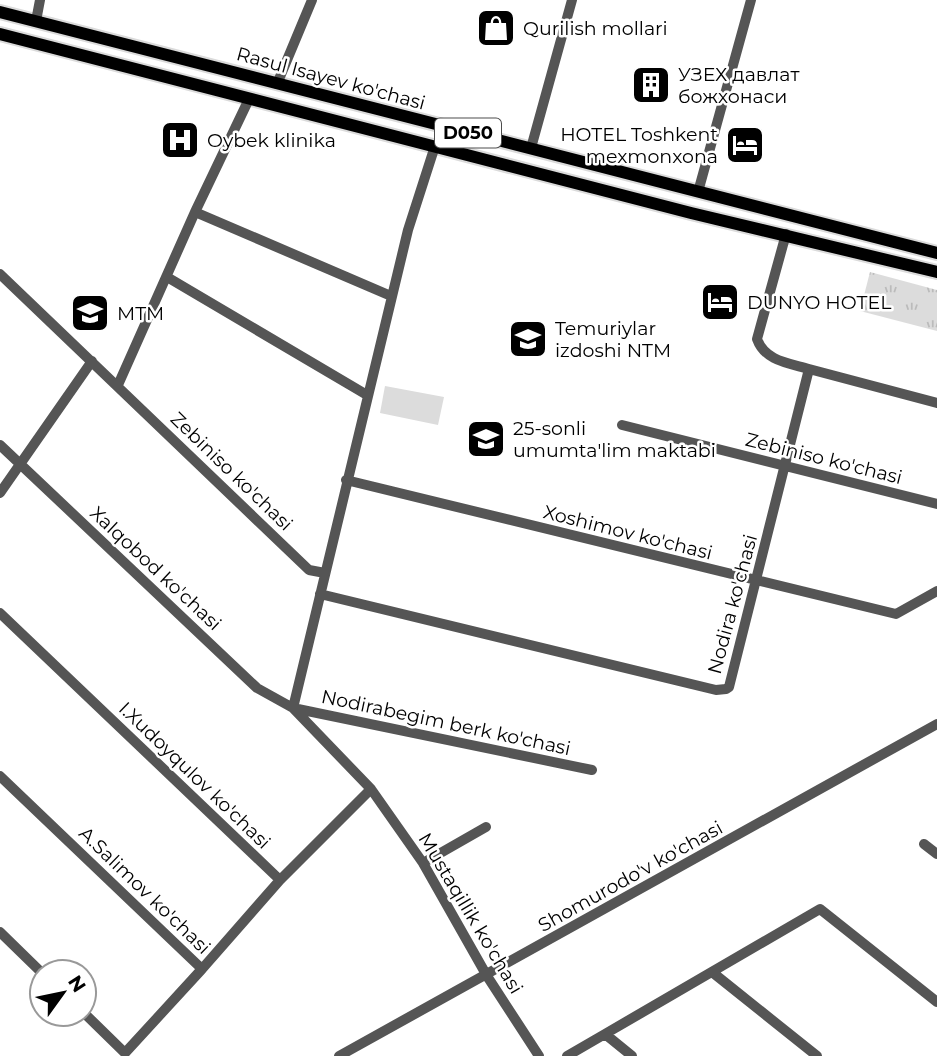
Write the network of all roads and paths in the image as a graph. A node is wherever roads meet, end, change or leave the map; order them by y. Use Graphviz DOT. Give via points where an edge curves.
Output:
graph roads {
  1 [pos="40,0"];
  2 [pos="312,0"];
  3 [pos="572,0"];
  4 [pos="751,0"];
  5 [pos="0,12"];
  6 [pos="36,22"];
  7 [pos="0,34"];
  8 [pos="277,84"];
  9 [pos="249,99"];
  10 [pos="435,146"];
  11 [pos="531,148"];
  12 [pos="698,192"];
  13 [pos="195,212"];
  14 [pos="691,213"];
  15 [pos="786,234"];
  16 [pos="937,253"];
  17 [pos="937,272"];
  18 [pos="167,277"];
  19 [pos="1,278"];
  20 [pos="391,296"];
  21 [pos="92,360"];
  22 [pos="808,369"];
  23 [pos="118,385"];
  24 [pos="367,395"];
  25 [pos="937,403"];
  26 [pos="622,425"];
  27 [pos="0,445"];
  28 [pos="20,464"];
  29 [pos="785,467"];
  30 [pos="346,480"];
  31 [pos="0,493"];
  32 [pos="937,505"];
  33 [pos="324,573"];
  34 [pos="757,582"];
  35 [pos="937,591"];
  36 [pos="320,594"];
  37 [pos="0,613"];
  38 [pos="293,708"];
  39 [pos="937,724"];
  40 [pos="592,770"];
  41 [pos="0,776"];
  42 [pos="371,789"];
  43 [pos="486,827"];
  44 [pos="925,844"];
  45 [pos="937,855"];
  46 [pos="423,863"];
  47 [pos="280,880"];
  48 [pos="0,932"];
  49 [pos="28,959"];
  50 [pos="202,969"];
  51 [pos="712,972"];
  52 [pos="487,976"];
  53 [pos="937,1002"];
  54 [pos="98,1027"];
  55 [pos="605,1034"];
  56 [pos="339,1056"];
  57 [pos="539,1056"];
  58 [pos="568,1056"];
  59 [pos="632,1056"];
  60 [pos="817,1056"];
  1 -- 6 [label="street"];
  2 -- 8 [label="street"];
  3 -- 11 [label="street"];
  4 -- 12 [label="street"];
  5 -- 6 [label="main road, Rasul Isayev ko'chasi / D050"];
  6 -- 8 [label="main road, Rasul Isayev ko'chasi / D050"];
  7 -- 9 [label="main road, Rasul Isayev ko'chasi / D050"];
  8 -- 11 [label="main road, Rasul Isayev ko'chasi / D050"];
  9 -- 10 [label="main road, Rasul Isayev ko'chasi / D050"];
  9 -- 13 [label="street"];
  10 -- 14 [label="main road, Rasul Isayev ko'chasi / D050"];
  10 -- 20 [label="street"];
  11 -- 12 [label="main road, Rasul Isayev ko'chasi / D050"];
  12 -- 14 [label="main road"];
  12 -- 16 [label="main road, Rasul Isayev ko'chasi / D050"];
  13 -- 18 [label="street"];
  13 -- 20 [label="street"];
  14 -- 15 [label="main road, Rasul Isayev ko'chasi / D050"];
  15 -- 17 [label="main road, Rasul Isayev ko'chasi / D050"];
  15 -- 22 [label="street" via="757,340 769,357"];
  18 -- 23 [label="street"];
  18 -- 24 [label="street"];
  19 -- 21 [label="street, Zebiniso ko'chasi"];
  20 -- 24 [label="street"];
  21 -- 23 [label="street, Zebiniso ko'chasi"];
  21 -- 28 [label="street"];
  22 -- 25 [label="street"];
  22 -- 29 [label="street, Nodira ko'chasi"];
  23 -- 33 [label="street, Zebiniso ko'chasi" via="309,570"];
  24 -- 30 [label="street"];
  26 -- 29 [label="street, Zebiniso ko'chasi"];
  27 -- 28 [label="street, Xalqobod ko'chasi"];
  28 -- 31 [label="street"];
  28 -- 38 [label="street, Xalqobod ko'chasi" via="257,688"];
  29 -- 32 [label="street, Zebiniso ko'chasi"];
  29 -- 34 [label="street, Nodira ko'chasi"];
  30 -- 33 [label="street"];
  30 -- 34 [label="street, Xoshimov ko'chasi"];
  33 -- 36 [label="street"];
  34 -- 35 [label="street, Xoshimov ko'chasi" via="896,614"];
  34 -- 36 [label="street, Nodira ko'chasi" via="729,687 723,690"];
  36 -- 38 [label="street"];
  37 -- 47 [label="street, I.Xudoyqulov ko'chasi"];
  38 -- 40 [label="street, Nodirabegim berk ko'chasi"];
  38 -- 42 [label="street, Mustaqillik ko'chasi"];
  39 -- 52 [label="street, Shomurodo'v ko'chasi"];
  41 -- 50 [label="street, A.Salimov ko'chasi"];
  42 -- 46 [label="street, Mustaqillik ko'chasi"];
  42 -- 47 [label="street"];
  43 -- 46 [label="street"];
  44 -- 45 [label="street"];
  46 -- 52 [label="street, Mustaqillik ko'chasi"];
  47 -- 50 [label="street"];
  48 -- 49 [label="street"];
  50 -- 54 [label="street, A.Salimov ko'chasi" via="125,1053"];
  51 -- 53 [label="street" via="820,909"];
  51 -- 55 [label="street"];
  51 -- 60 [label="street"];
  52 -- 56 [label="street, Shomurodo'v ko'chasi"];
  52 -- 57 [label="street, Mustaqillik ko'chasi"];
  55 -- 58 [label="street"];
  55 -- 59 [label="street"];
}
